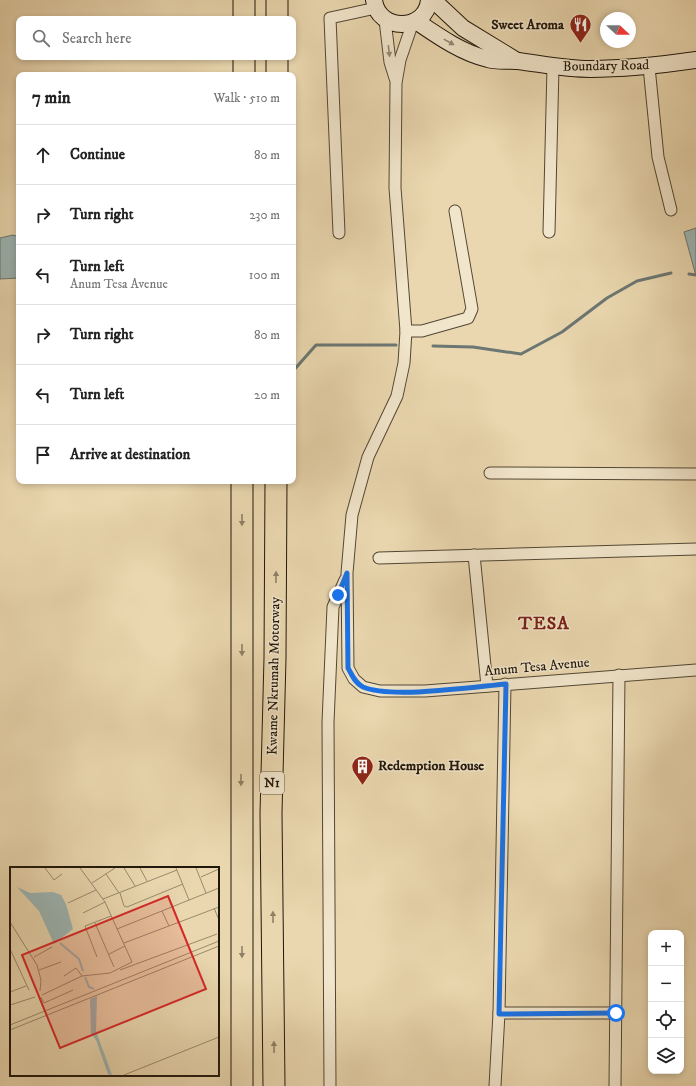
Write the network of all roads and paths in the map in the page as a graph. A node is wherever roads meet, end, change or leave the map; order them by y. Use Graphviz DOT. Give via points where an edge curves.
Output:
graph roads {
  1 [pos="244,0"];
  2 [pos="278,0"];
  3 [pos="429,0"];
  4 [pos="433,0"];
  5 [pos="378,9"];
  6 [pos="244,16"];
  7 [pos="277,16"];
  8 [pos="415,22"];
  9 [pos="244,60"];
  10 [pos="277,60"];
  11 [pos="696,60"];
  12 [pos="517,61"];
  13 [pos="552,67"];
  14 [pos="649,67"];
  15 [pos="244,72"];
  16 [pos="277,72"];
  17 [pos="396,83"];
  18 [pos="671,210"];
  19 [pos="455,211"];
  20 [pos="549,232"];
  21 [pos="339,233"];
  22 [pos="406,331"];
  23 [pos="490,473"];
  24 [pos="696,474"];
  25 [pos="242,484"];
  26 [pos="276,484"];
  27 [pos="696,548"];
  28 [pos="474,555"];
  29 [pos="378,558"];
  30 [pos="347,573"];
  31 [pos="696,670"];
  32 [pos="619,675"];
  33 [pos="506,684"];
  34 [pos="487,686"];
  35 [pos="616,1013"];
  36 [pos="499,1014"];
  37 [pos="242,1086"];
  38 [pos="274,1086"];
  39 [pos="330,1086"];
  40 [pos="496,1086"];
  41 [pos="615,1086"];
  1 -- 6 [label="highway"];
  2 -- 7 [label="highway"];
  3 -- 8 [label="main road" via="426,10"];
  4 -- 12 [label="main road, Boundary Road" via="463,28"];
  5 -- 8 [label="main road" via="399,25"];
  5 -- 17 [label="street, one-way"];
  5 -- 21 [label="street" via="330,18"];
  8 -- 12 [label="main road, Boundary Road, one-way" via="464,50 487,59"];
  8 -- 17 [label="street" via="400,60"];
  9 -- 15 [label="highway"];
  10 -- 16 [label="highway"];
  11 -- 14 [label="main road, Boundary Road"];
  12 -- 13 [label="main road, Boundary Road"];
  13 -- 14 [label="main road, Boundary Road"];
  13 -- 20 [label="street"];
  14 -- 18 [label="street" via="658,157"];
  17 -- 22 [label="street" via="395,188"];
  19 -- 22 [label="street" via="471,314 468,318 422,331"];
  22 -- 30 [label="street" via="404,363 397,396 368,457 352,515"];
  23 -- 24 [label="street"];
  25 -- 37 [label="highway, N1, one-way"];
  38 -- 26 [label="highway, Kwame Nkrumah Motorway / N1, one-way" via="271,813"];
  27 -- 28 [label="street"];
  28 -- 29 [label="street"];
  28 -- 34 [label="street"];
  30 -- 34 [label="street, Anum Tesa Avenue" via="348,668 354,679 363,686 380,691 426,691"];
  30 -- 39 [label="street" via="333,607 328,722"];
  31 -- 32 [label="street, Anum Tesa Avenue"];
  32 -- 33 [label="street, Anum Tesa Avenue"];
  32 -- 35 [label="street"];
  33 -- 34 [label="street, Anum Tesa Avenue"];
  33 -- 36 [label="street"];
  35 -- 36 [label="street"];
  35 -- 41 [label="street"];
  36 -- 40 [label="street"];
}
